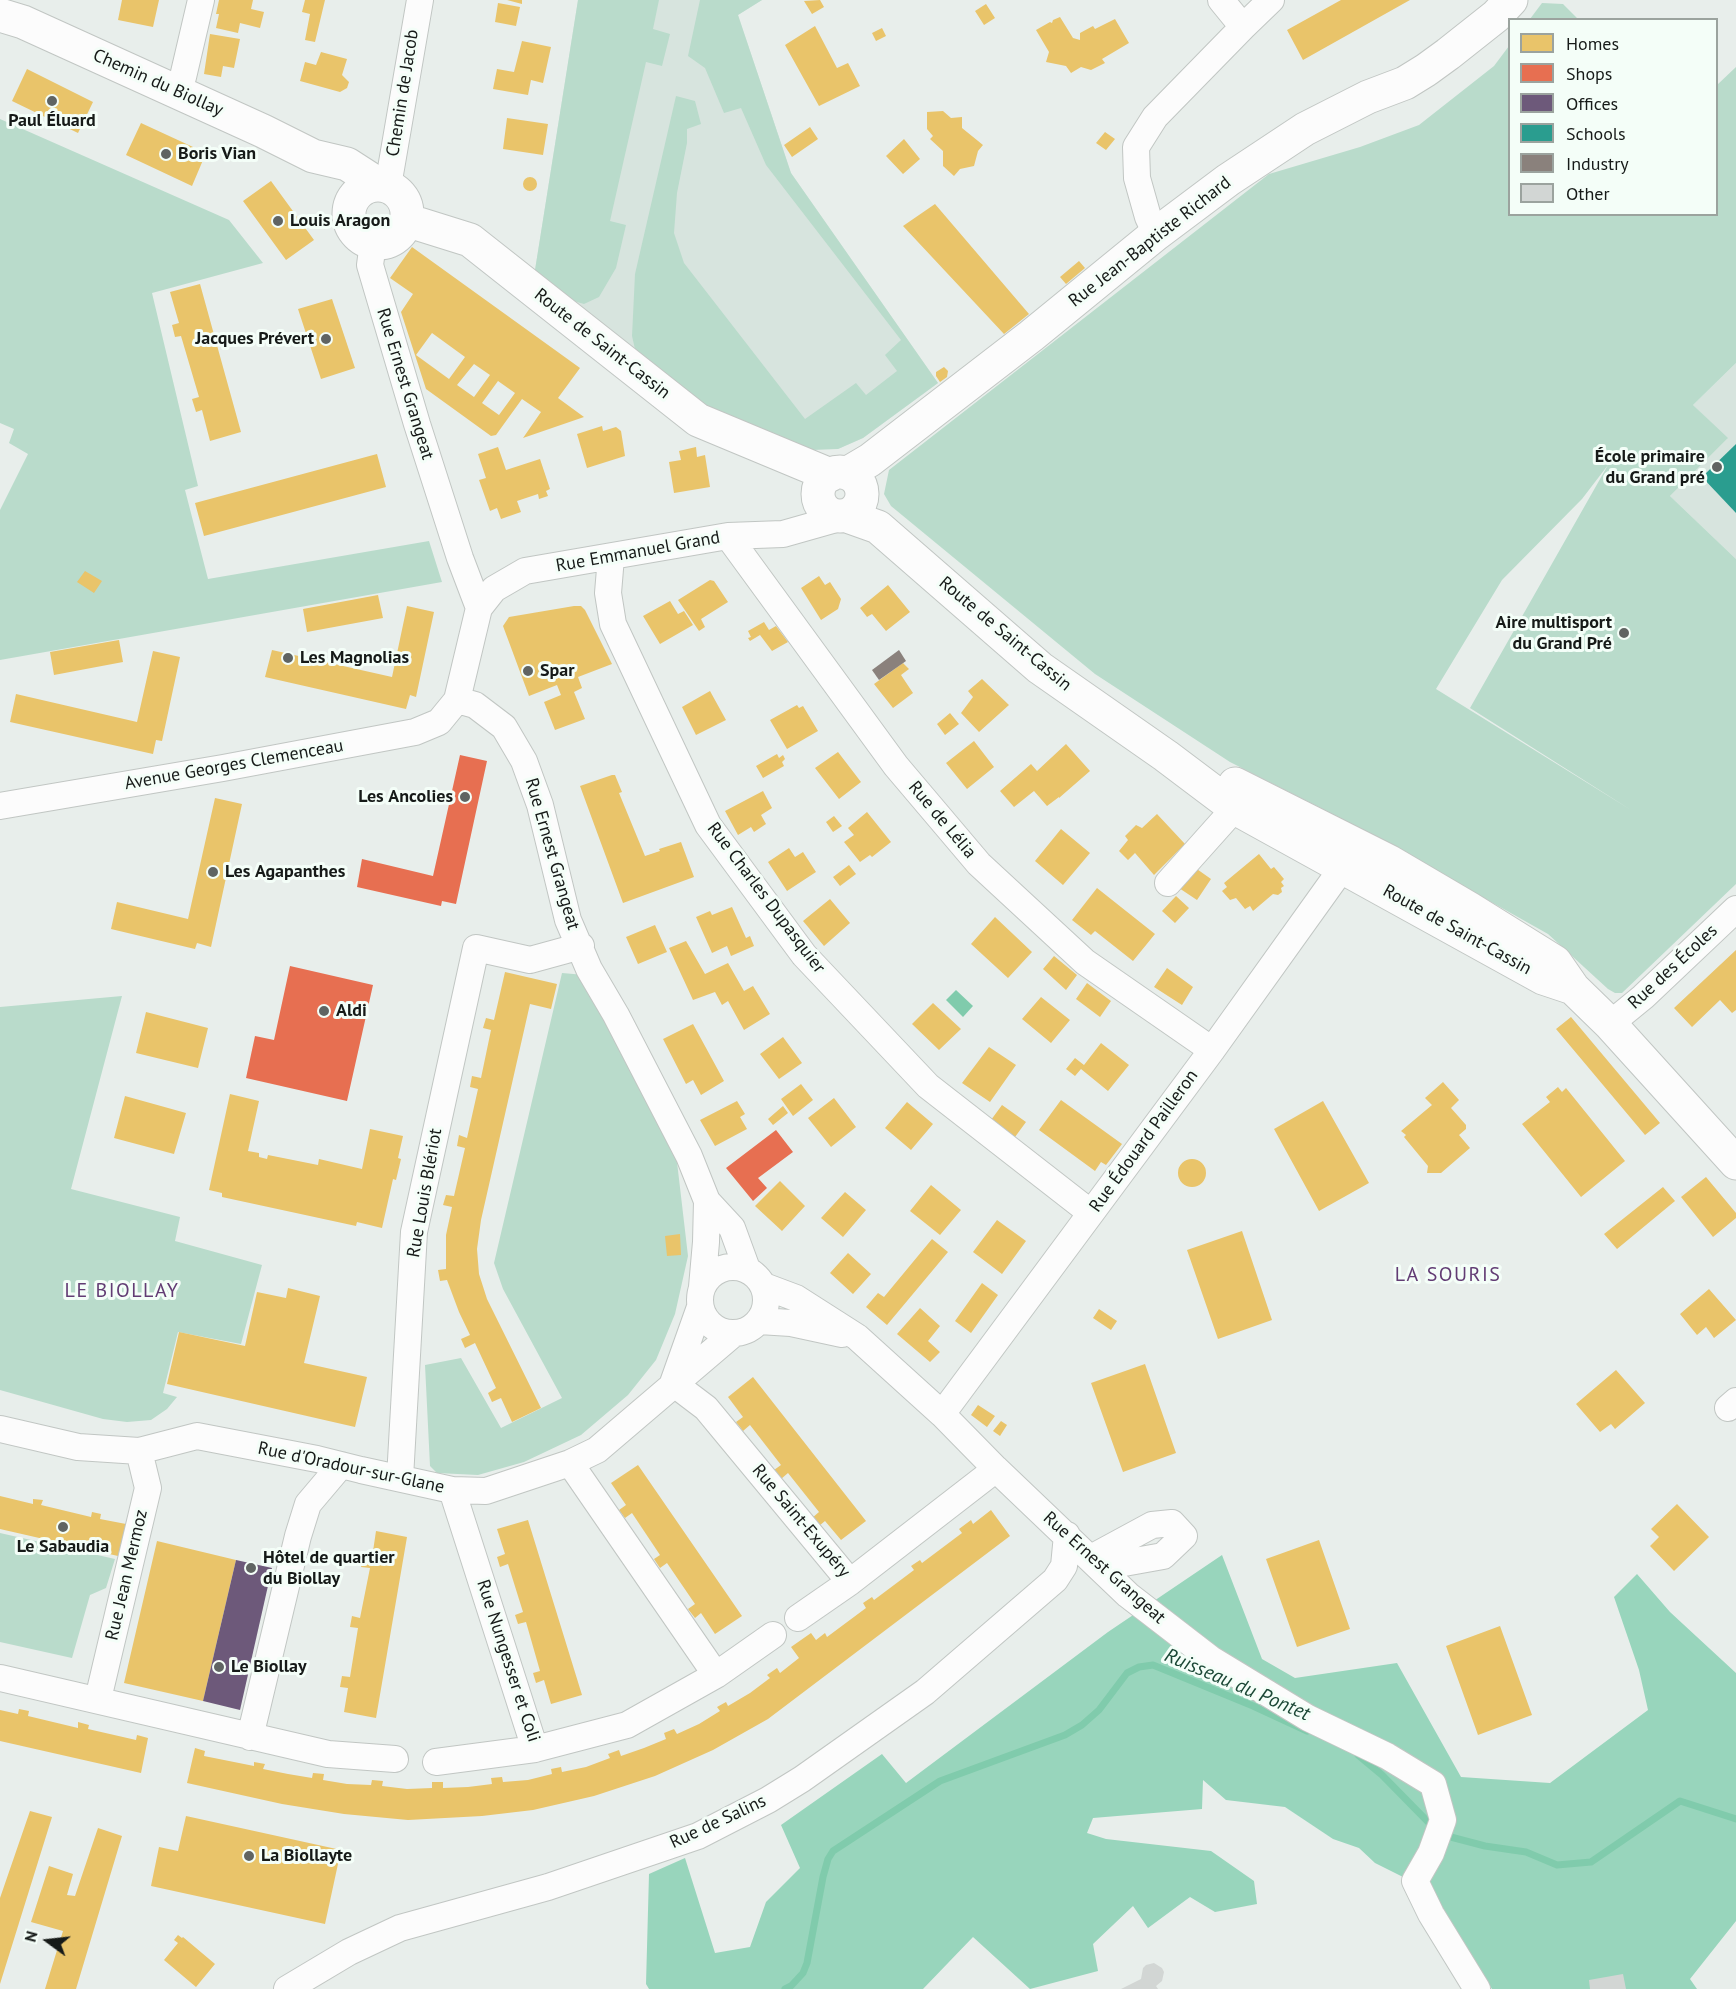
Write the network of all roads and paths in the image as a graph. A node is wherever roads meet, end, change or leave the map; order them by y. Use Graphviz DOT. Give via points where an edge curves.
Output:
graph roads {
  1 [pos="201,0"];
  2 [pos="420,0"];
  3 [pos="1221,0"];
  4 [pos="1271,0"];
  5 [pos="1479,0"];
  6 [pos="1511,0"];
  7 [pos="0,15"];
  8 [pos="1243,27"];
  9 [pos="1448,54"];
  10 [pos="176,91"];
  11 [pos="314,156"];
  12 [pos="383,185"];
  13 [pos="350,203"];
  14 [pos="406,220"];
  15 [pos="1156,234"];
  16 [pos="373,243"];
  17 [pos="837,491"];
  18 [pos="728,536"];
  19 [pos="611,557"];
  20 [pos="479,608"];
  21 [pos="457,700"];
  22 [pos="1239,798"];
  23 [pos="0,806"];
  24 [pos="1343,867"];
  25 [pos="1168,883"];
  26 [pos="1470,909"];
  27 [pos="1736,909"];
  28 [pos="581,946"];
  29 [pos="1573,988"];
  30 [pos="1610,1024"];
  31 [pos="1212,1050"];
  32 [pos="1736,1163"];
  33 [pos="706,1201"];
  34 [pos="1091,1212"];
  35 [pos="755,1277"];
  36 [pos="701,1297"];
  37 [pos="759,1321"];
  38 [pos="733,1334"];
  39 [pos="857,1337"];
  40 [pos="673,1383"];
  41 [pos="942,1414"];
  42 [pos="0,1429"];
  43 [pos="139,1451"];
  44 [pos="570,1462"];
  45 [pos="341,1465"];
  46 [pos="996,1469"];
  47 [pos="400,1478"];
  48 [pos="452,1490"];
  49 [pos="1067,1535"];
  50 [pos="850,1582"];
  51 [pos="798,1618"];
  52 [pos="773,1635"];
  53 [pos="716,1674"];
  54 [pos="0,1678"];
  55 [pos="98,1699"];
  56 [pos="250,1737"];
  57 [pos="534,1749"];
  58 [pos="395,1759"];
  59 [pos="436,1762"];
  60 [pos="287,1989"];
  61 [pos="1477,1989"];
  1 -- 10 [label="street" via="183,77"];
  2 -- 12 [label="street, Chemin de Jacob"];
  3 -- 8 [label="street"];
  4 -- 8 [label="street"];
  5 -- 9 [label="street, Rue Jean-Baptiste Richard"];
  6 -- 9 [label="street, Rue Jean-Baptiste Richard"];
  7 -- 10 [label="street, Chemin du Biollay"];
  8 -- 15 [label="street" via="1155,117 1136,147 1137,178"];
  9 -- 15 [label="street, Rue Jean-Baptiste Richard" via="1405,83 1305,129"];
  10 -- 11 [label="street, Chemin du Biollay"];
  11 -- 12 [label="street, Chemin du Biollay" via="347,164"];
  11 -- 13 [label="street, Chemin du Biollay"];
  12 -- 13 [label="street" via="367,186"];
  12 -- 14 [label="street" via="404,200"];
  13 -- 16 [label="street" via="352,228"];
  14 -- 16 [label="street" via="394,238"];
  14 -- 17 [label="street, Route de Saint-Cassin" via="470,240 698,420"];
  15 -- 17 [label="street, Rue Jean-Baptiste Richard"];
  16 -- 20 [label="street, Rue Ernest Grangeat" via="369,265 420,435"];
  17 -- 18 [label="street, Rue Emmanuel Grand" via="783,534"];
  17 -- 22 [label="street, Route de Saint-Cassin" via="1040,668 1166,756"];
  18 -- 19 [label="street, Rue Emmanuel Grand"];
  18 -- 31 [label="street, Rue de Lélia" via="896,766 979,864 1085,962"];
  19 -- 20 [label="street, Rue Emmanuel Grand" via="525,571 494,589"];
  19 -- 34 [label="street, Rue Charles Dupasquier" via="608,593 613,624 708,825 804,955 928,1086"];
  20 -- 21 [label="street"];
  21 -- 23 [label="street, Avenue Georges Clemenceau" via="440,722 415,732"];
  21 -- 28 [label="street, Rue Ernest Grangeat" via="475,705 504,727 524,760 540,805 568,920"];
  22 -- 24 [label="street, Route de Saint-Cassin"];
  22 -- 25 [label="street"];
  22 -- 26 [label="street, Route de Saint-Cassin" via="1390,862"];
  24 -- 26 [label="street, Route de Saint-Cassin" via="1350,855 1449,908"];
  24 -- 29 [label="street, Route de Saint-Cassin" via="1544,978"];
  24 -- 31 [label="street, Rue Édouard Pailleron"];
  26 -- 29 [label="street, Route de Saint-Cassin" via="1555,962"];
  27 -- 30 [label="street, Rue des Écoles"];
  28 -- 33 [label="street, Rue Ernest Grangeat" via="589,969 689,1156"];
  28 -- 47 [label="street, Rue Louis Blériot" via="530,960 476,948 414,1232"];
  29 -- 30 [label="street, Route de Saint-Cassin"];
  30 -- 32 [label="street, Route de Saint-Cassin"];
  31 -- 34 [label="street, Rue Édouard Pailleron"];
  33 -- 35 [label="street, Rue Ernest Grangeat" via="732,1228"];
  33 -- 36 [label="street, Rue Ernest Grangeat"];
  34 -- 41 [label="street, Rue Édouard Pailleron"];
  35 -- 36 [label="street" via="726,1267 708,1278"];
  35 -- 37 [label="street" via="767,1304"];
  35 -- 39 [label="street, Rue Ernest Grangeat"];
  36 -- 38 [label="street" via="705,1318 722,1332"];
  36 -- 40 [label="street, Rue d'Oradour-sur-Glane"];
  37 -- 38 [label="street"];
  37 -- 39 [label="street" via="791,1323"];
  38 -- 40 [label="street, Rue d'Oradour-sur-Glane"];
  39 -- 41 [label="street, Rue Ernest Grangeat"];
  40 -- 44 [label="street, Rue d'Oradour-sur-Glane" via="597,1450"];
  40 -- 50 [label="street, Rue Saint-Exupéry" via="706,1408"];
  41 -- 46 [label="street, Rue Ernest Grangeat"];
  42 -- 43 [label="street, Rue d'Oradour-sur-Glane" via="78,1447"];
  43 -- 45 [label="street, Rue d'Oradour-sur-Glane" via="197,1436"];
  43 -- 55 [label="street, Rue Jean Mermoz" via="148,1488"];
  44 -- 48 [label="street, Rue d'Oradour-sur-Glane" via="486,1491"];
  44 -- 53 [label="street"];
  45 -- 47 [label="street, Rue d'Oradour-sur-Glane"];
  45 -- 56 [label="street" via="308,1504"];
  46 -- 49 [label="street, Rue Ernest Grangeat"];
  46 -- 50 [label="street, Rue Saint-Exupéry"];
  47 -- 48 [label="street, Rue d'Oradour-sur-Glane"];
  48 -- 57 [label="street, Rue Nungesser et Coli"];
  49 -- 60 [label="street, Rue de Salins" via="1064,1566 1055,1580 925,1692 768,1800 698,1836 548,1887 400,1928 349,1952"];
  49 -- 61 [label="street, Rue Ernest Grangeat" via="1128,1595 1211,1659 1308,1718 1387,1756 1432,1784 1438,1836 1415,1881"];
  50 -- 51 [label="street"];
  52 -- 53 [label="street, Rue Nungesser et Coli"];
  53 -- 57 [label="street, Rue Nungesser et Coli" via="627,1725"];
  54 -- 55 [label="street"];
  55 -- 56 [label="street"];
  56 -- 58 [label="street" via="328,1754"];
  57 -- 59 [label="street"];
}
